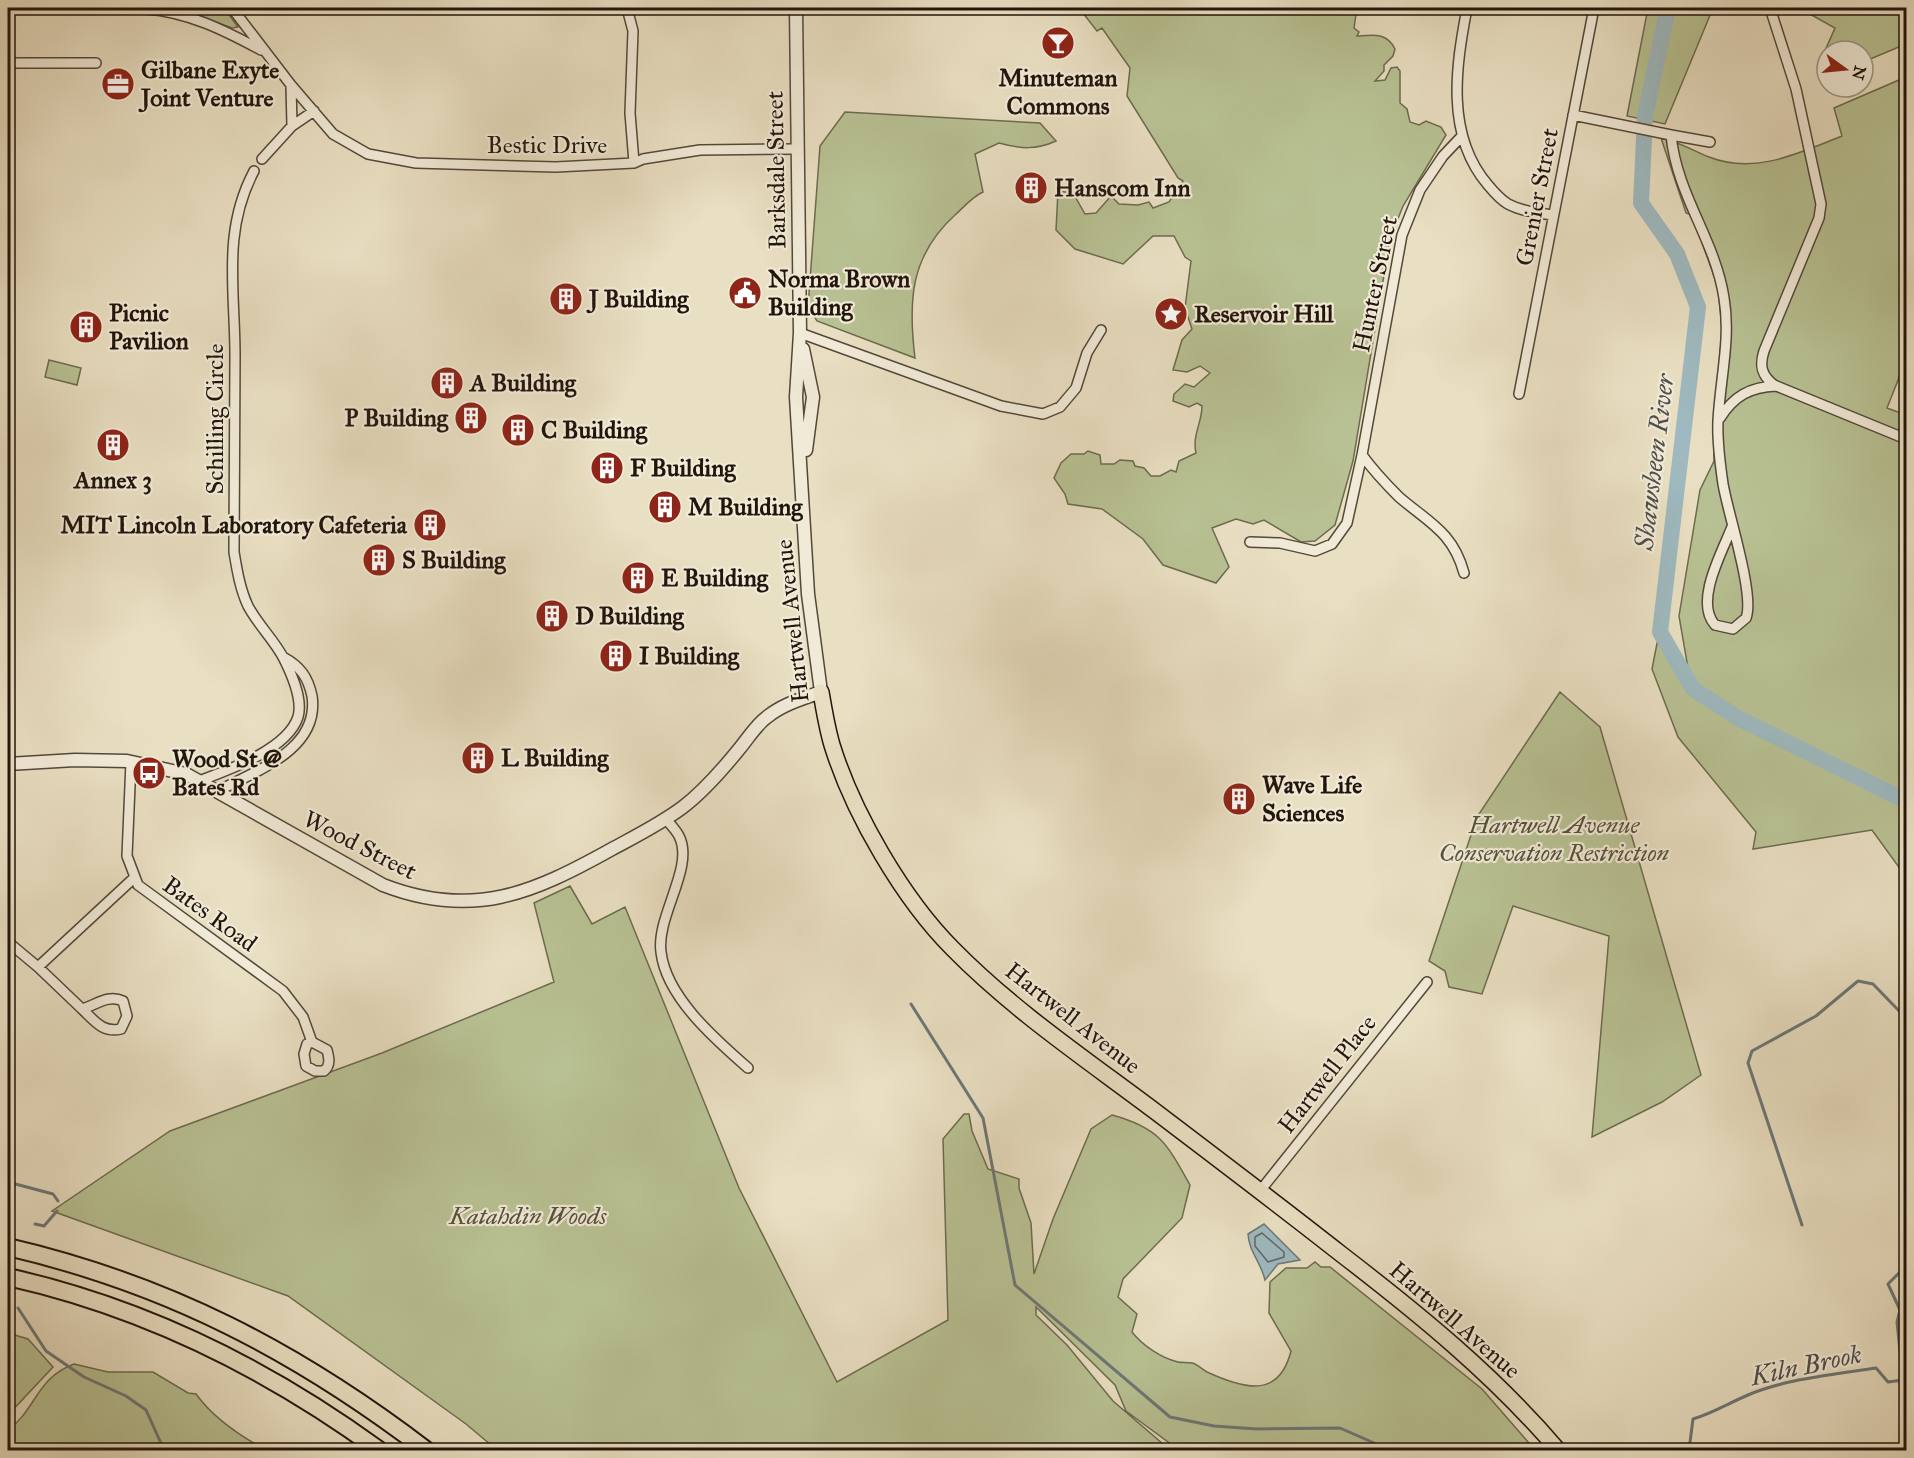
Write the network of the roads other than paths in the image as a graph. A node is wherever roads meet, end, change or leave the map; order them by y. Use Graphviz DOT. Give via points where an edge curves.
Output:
graph roads {
  1 [pos="232,8"];
  2 [pos="627,8"];
  3 [pos="796,8"];
  4 [pos="1467,8"];
  5 [pos="1594,8"];
  6 [pos="1770,8"];
  7 [pos="146,9"];
  8 [pos="266,52"];
  9 [pos="8,63"];
  10 [pos="96,63"];
  11 [pos="291,85"];
  12 [pos="314,111"];
  13 [pos="1573,115"];
  14 [pos="292,126"];
  15 [pos="1671,135"];
  16 [pos="1461,137"];
  17 [pos="1710,142"];
  18 [pos="796,149"];
  19 [pos="262,159"];
  20 [pos="634,164"];
  21 [pos="254,171"];
  22 [pos="1553,216"];
  23 [pos="1101,330"];
  24 [pos="800,333"];
  25 [pos="1776,386"];
  26 [pos="1519,394"];
  27 [pos="796,397"];
  28 [pos="813,397"];
  29 [pos="1718,420"];
  30 [pos="1906,439"];
  31 [pos="1362,455"];
  32 [pos="802,473"];
  33 [pos="1732,527"];
  34 [pos="1250,542"];
  35 [pos="1464,573"];
  36 [pos="283,657"];
  37 [pos="821,692"];
  38 [pos="131,762"];
  39 [pos="8,764"];
  40 [pos="199,781"];
  41 [pos="218,791"];
  42 [pos="665,818"];
  43 [pos="135,877"];
  44 [pos="8,942"];
  45 [pos="38,967"];
  46 [pos="1427,982"];
  47 [pos="82,1009"];
  48 [pos="312,1042"];
  49 [pos="748,1068"];
  50 [pos="1260,1191"];
  51 [pos="8,1247"];
  52 [pos="8,1277"];
  53 [pos="379,1450"];
  54 [pos="426,1450"];
  55 [pos="1558,1450"];
  1 -- 8 [label="street, Bestic Drive"];
  2 -- 20 [label="street" via="633,31 630,112"];
  3 -- 18 [label="street, Barksdale Street"];
  4 -- 16 [label="street" via="1458,50"];
  5 -- 13 [label="street, Grenier Street"];
  6 -- 25 [label="street" via="1796,89 1821,204 1819,218 1761,359 1763,374"];
  7 -- 8 [label="street" via="194,18"];
  8 -- 11 [label="street, Bestic Drive"];
  9 -- 10 [label="street"];
  11 -- 12 [label="street, Bestic Drive"];
  11 -- 14 [label="street"];
  12 -- 14 [label="street"];
  12 -- 20 [label="street, Bestic Drive" via="333,134 378,157 416,164"];
  13 -- 15 [label="street"];
  13 -- 22 [label="street, Grenier Street"];
  14 -- 19 [label="street"];
  15 -- 17 [label="street"];
  15 -- 29 [label="street" via="1677,172 1710,249 1724,299 1726,348"];
  16 -- 22 [label="street" via="1479,175 1508,204"];
  16 -- 31 [label="street, Hunter Street" via="1420,190 1402,235"];
  18 -- 20 [label="street, Bestic Drive" via="700,150 643,159"];
  18 -- 24 [label="street, Barksdale Street"];
  21 -- 36 [label="street, Schilling Circle" via="241,195 232,252 234,552 247,604"];
  22 -- 26 [label="street, Grenier Street"];
  23 -- 24 [label="street" via="1087,353 1076,388 1060,407 1043,414 1001,406"];
  24 -- 27 [label="street, Barksdale Street"];
  24 -- 28 [label="street, Barksdale Street"];
  25 -- 29 [label="street" via="1742,394"];
  25 -- 30 [label="street"];
  27 -- 32 [label="street, Hartwell Avenue"];
  28 -- 32 [label="street, Hartwell Avenue"];
  29 -- 33 [label="street" via="1718,451"];
  31 -- 34 [label="street, Hunter Street" via="1347,523 1332,544 1315,551 1280,543"];
  31 -- 35 [label="street" via="1400,497 1438,526 1459,555"];
  32 -- 37 [label="street, Hartwell Avenue" via="808,594"];
  33 -- 33 [label="street" via="1712,578 1707,604 1715,625 1733,629 1746,618 1749,602"];
  36 -- 40 [label="street, Schilling Circle" via="299,700 298,716 291,730 262,753"];
  36 -- 41 [label="street, Schilling Circle" via="302,670 309,684 311,718 306,732 278,760"];
  37 -- 42 [label="street, Wood Street" via="765,718 706,785"];
  37 -- 50 [label="main road, Hartwell Avenue" via="832,746 885,861 952,949 1025,1013"];
  38 -- 39 [label="street, Wood Street"];
  38 -- 40 [label="street, Wood Street" via="186,774"];
  38 -- 43 [label="street, Bates Road" via="127,856"];
  40 -- 41 [label="street, Wood Street"];
  41 -- 42 [label="street, Wood Street" via="358,872 412,896 438,901 485,900 539,887"];
  42 -- 49 [label="street" via="680,838 682,863 660,932 661,954 669,978 691,1012"];
  43 -- 45 [label="street"];
  43 -- 48 [label="street, Bates Road" via="152,898 283,991 303,1017"];
  44 -- 45 [label="street"];
  45 -- 47 [label="street"];
  46 -- 50 [label="street, Hartwell Place"];
  47 -- 47 [label="street" via="117,998 123,1001 128,1016 121,1029 112,1031 96,1024"];
  50 -- 55 [label="main road, Hartwell Avenue" via="1447,1338 1494,1381"];
  51 -- 54 [label="highway" via="115,1278 219,1319 338,1386"];
  52 -- 53 [label="highway" via="87,1299 210,1348 311,1404"];
}
